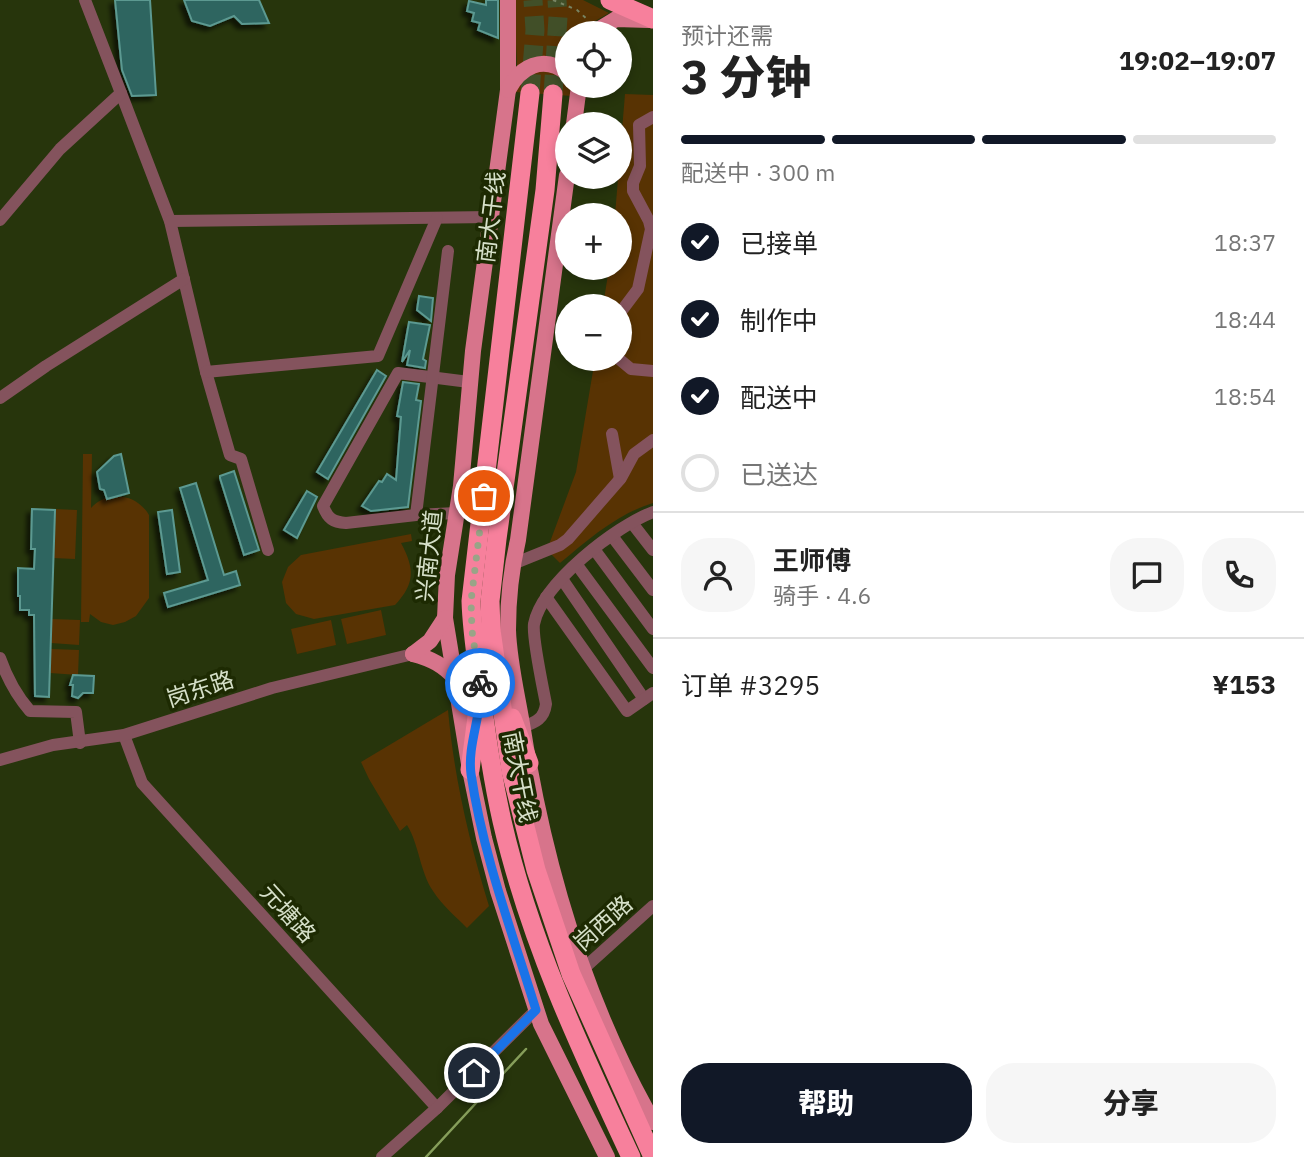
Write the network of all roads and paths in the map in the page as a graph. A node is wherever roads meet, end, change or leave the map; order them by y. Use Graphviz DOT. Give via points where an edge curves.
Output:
graph roads {
  1 [pos="85,0"];
  2 [pos="508,0"];
  3 [pos="552,0"];
  4 [pos="610,0"];
  5 [pos="653,20"];
  6 [pos="586,21"];
  7 [pos="610,21"];
  8 [pos="555,67"];
  9 [pos="508,90"];
  10 [pos="121,93"];
  11 [pos="530,93"];
  12 [pos="553,94"];
  13 [pos="653,117"];
  14 [pos="565,189"];
  15 [pos="491,217"];
  16 [pos="437,218"];
  17 [pos="0,220"];
  18 [pos="170,221"];
  19 [pos="448,251"];
  20 [pos="184,279"];
  21 [pos="632,297"];
  22 [pos="632,369"];
  23 [pos="653,371"];
  24 [pos="206,372"];
  25 [pos="432,378"];
  26 [pos="469,382"];
  27 [pos="0,398"];
  28 [pos="612,434"];
  29 [pos="653,440"];
  30 [pos="620,479"];
  31 [pos="653,512"];
  32 [pos="456,513"];
  33 [pos="416,514"];
  34 [pos="632,523"];
  35 [pos="612,536"];
  36 [pos="594,549"];
  37 [pos="268,550"];
  38 [pos="653,550"];
  39 [pos="435,560"];
  40 [pos="513,564"];
  41 [pos="576,565"];
  42 [pos="562,579"];
  43 [pos="431,584"];
  44 [pos="653,590"];
  45 [pos="546,597"];
  46 [pos="445,618"];
  47 [pos="653,629"];
  48 [pos="413,654"];
  49 [pos="0,658"];
  50 [pos="653,668"];
  51 [pos="456,679"];
  52 [pos="490,687"];
  53 [pos="649,696"];
  54 [pos="523,727"];
  55 [pos="124,735"];
  56 [pos="80,743"];
  57 [pos="0,760"];
  58 [pos="529,763"];
  59 [pos="470,770"];
  60 [pos="653,906"];
  61 [pos="550,945"];
  62 [pos="587,983"];
  63 [pos="542,1024"];
  64 [pos="626,1075"];
  65 [pos="569,1084"];
  66 [pos="638,1095"];
  67 [pos="653,1103"];
  68 [pos="437,1108"];
  69 [pos="653,1122"];
  70 [pos="382,1157"];
  71 [pos="607,1157"];
  72 [pos="631,1157"];
  73 [pos="653,1157"];
  1 -- 10 [label="street"];
  2 -- 9 [label="main road, 兴南大道"];
  3 -- 6 [label="path" via="577,10"];
  4 -- 5 [label="highway"];
  5 -- 7 [label="main road"];
  8 -- 9 [label="main road" via="525,67"];
  9 -- 15 [label="main road, 兴南大道"];
  10 -- 17 [label="street" via="60,149"];
  10 -- 18 [label="street"];
  11 -- 52 [label="highway, 南大干线" via="471,601 472,631"];
  12 -- 52 [label="highway, 南大干线" via="545,190 490,601"];
  13 -- 21 [label="street" via="639,125 639,166 633,191 651,229 638,289"];
  14 -- 40 [label="main road"];
  15 -- 16 [label="street"];
  15 -- 26 [label="main road, 兴南大道"];
  16 -- 18 [label="street"];
  16 -- 24 [label="street" via="378,356"];
  18 -- 20 [label="street"];
  19 -- 25 [label="street"];
  20 -- 24 [label="street"];
  20 -- 27 [label="street"];
  22 -- 23 [label="street"];
  24 -- 37 [label="street" via="230,455 241,459"];
  25 -- 26 [label="street"];
  25 -- 33 [label="street"];
  25 -- 33 [label="street" via="398,373 323,506 335,522"];
  26 -- 32 [label="main road, 兴南大道"];
  28 -- 30 [label="street"];
  29 -- 30 [label="street" via="634,454"];
  30 -- 40 [label="street" via="560,545"];
  31 -- 34 [label="street"];
  32 -- 33 [label="street"];
  32 -- 46 [label="main road, 兴南大道"];
  34 -- 35 [label="street"];
  34 -- 38 [label="street"];
  35 -- 36 [label="street"];
  35 -- 44 [label="street"];
  36 -- 41 [label="street"];
  36 -- 47 [label="street"];
  39 -- 43 [label="path"];
  40 -- 54 [label="main road" via="508,632"];
  41 -- 42 [label="street"];
  41 -- 50 [label="street"];
  42 -- 45 [label="street"];
  42 -- 53 [label="street"];
  45 -- 53 [label="street" via="627,711"];
  45 -- 54 [label="street" via="534,625 545,713"];
  46 -- 48 [label="main road"];
  46 -- 51 [label="main road, 兴南大道"];
  48 -- 51 [label="main road" via="432,659"];
  48 -- 55 [label="street, 岗东路" via="272,688"];
  49 -- 56 [label="street" via="18,698 30,711 76,712"];
  51 -- 59 [label="main road, 兴南大道"];
  52 -- 58 [label="highway"];
  52 -- 59 [label="highway"];
  52 -- 61 [label="highway, 南大干线"];
  54 -- 58 [label="main road"];
  55 -- 56 [label="street, 岗东路"];
  55 -- 68 [label="street, 元塘路" via="142,783"];
  56 -- 57 [label="street, 岗东路" via="52,745"];
  58 -- 62 [label="main road" via="562,909"];
  59 -- 63 [label="main road, 兴南大道" via="494,878"];
  60 -- 62 [label="street, 岗西路"];
  61 -- 72 [label="highway, 南大干线" via="581,1051"];
  61 -- 73 [label="highway, 南大干线"];
  62 -- 64 [label="main road"];
  63 -- 65 [label="main road, 兴南大道"];
  63 -- 68 [label="street"];
  64 -- 65 [label="main road" via="618,1092 609,1097 597,1098"];
  64 -- 66 [label="main road"];
  65 -- 71 [label="main road, 兴南大道"];
  66 -- 67 [label="main road"];
  66 -- 69 [label="main road"];
  68 -- 70 [label="street"];
}
